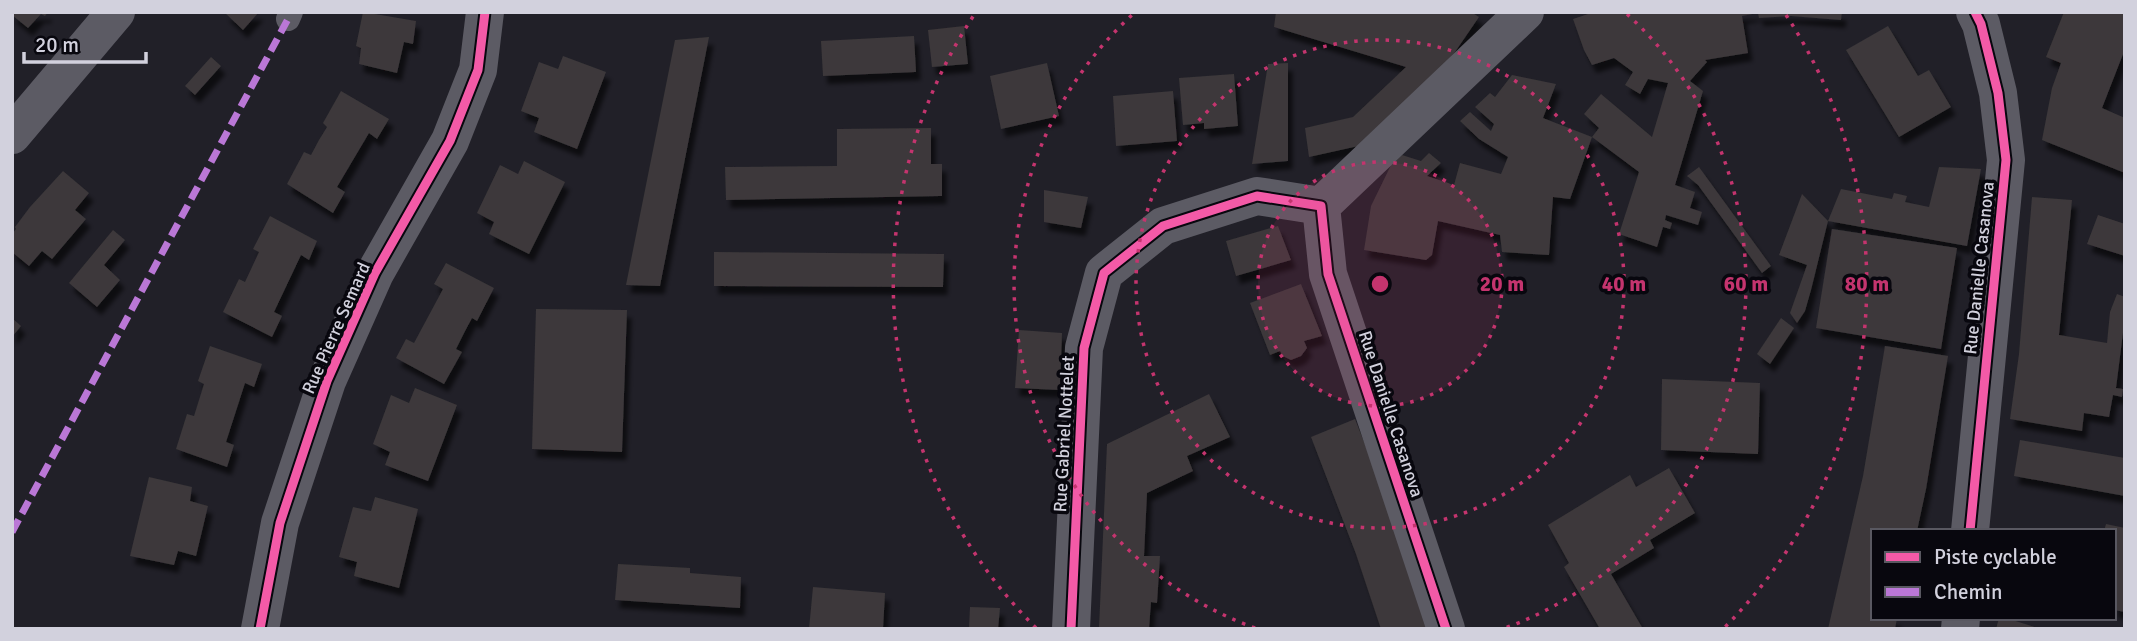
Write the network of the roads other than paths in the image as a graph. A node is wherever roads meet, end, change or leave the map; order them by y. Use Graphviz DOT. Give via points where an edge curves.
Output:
graph roads {
  1 [pos="116,12"];
  2 [pos="485,12"];
  3 [pos="1525,12"];
  4 [pos="1975,12"];
  5 [pos="12,135"];
  6 [pos="1321,206"];
  7 [pos="1970,529"];
  8 [pos="260,629"];
  9 [pos="1071,629"];
  10 [pos="1446,629"];
  1 -- 5 [label="street"];
  2 -- 8 [label="street, Rue Pierre Semard" via="478,70 450,141 375,274 327,381 280,523"];
  3 -- 6 [label="street"];
  4 -- 7 [label="street, Rue Danielle Casanova" via="1998,93 2006,160"];
  6 -- 9 [label="street, Rue Gabriel Nottelet" via="1257,196 1163,226 1104,273 1084,348"];
  6 -- 10 [label="street, Rue Danielle Casanova" via="1328,274"];
}
